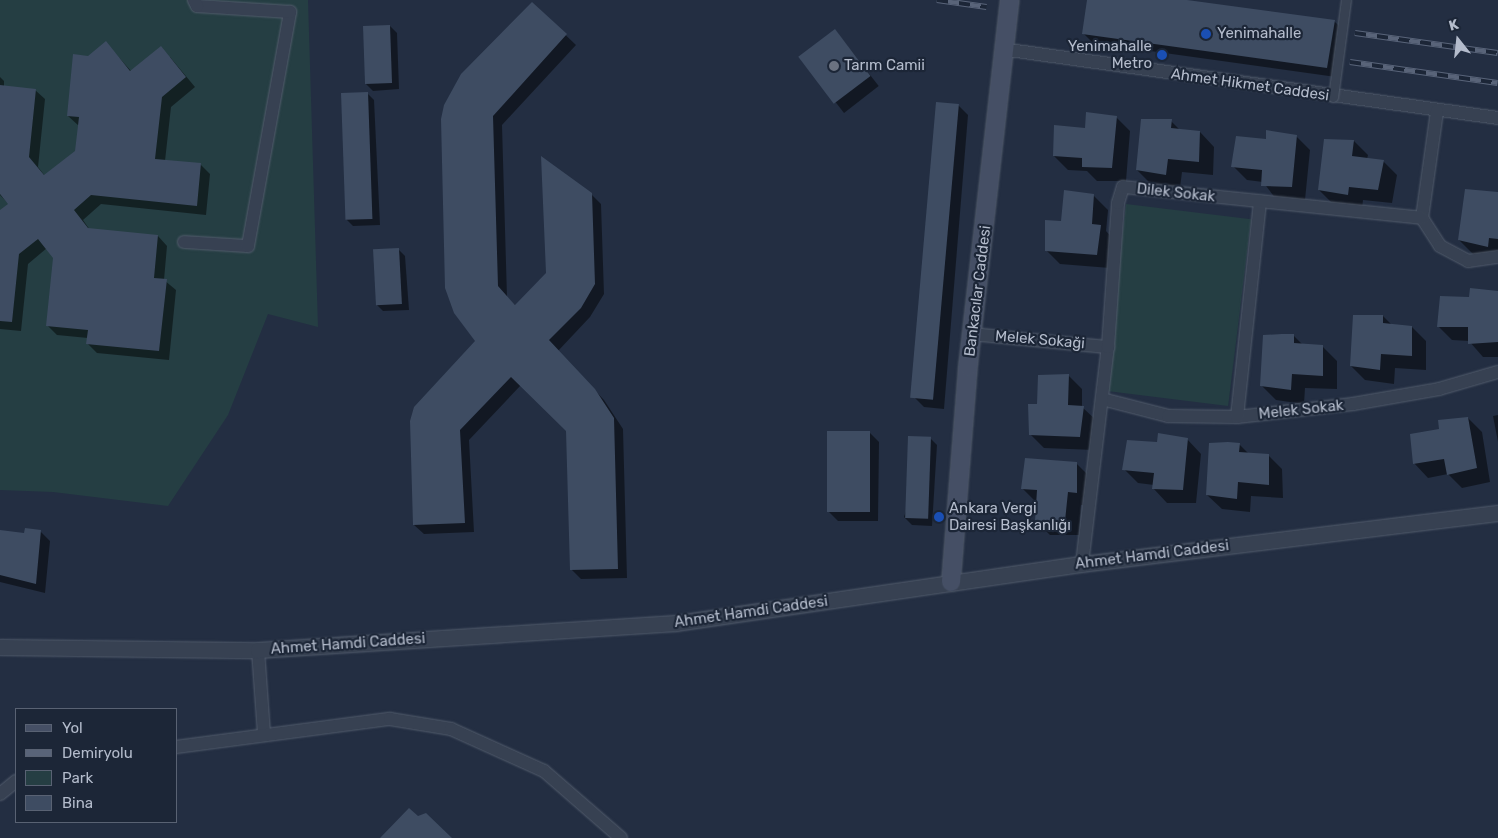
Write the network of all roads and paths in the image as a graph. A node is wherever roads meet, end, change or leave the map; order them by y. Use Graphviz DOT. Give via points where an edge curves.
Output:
graph roads {
  1 [pos="194,0"];
  2 [pos="1010,0"];
  3 [pos="1346,0"];
  4 [pos="1002,49"];
  5 [pos="1332,97"];
  6 [pos="1437,111"];
  7 [pos="1498,118"];
  8 [pos="1260,201"];
  9 [pos="1422,218"];
  10 [pos="184,242"];
  11 [pos="1498,257"];
  12 [pos="972,334"];
  13 [pos="1108,347"];
  14 [pos="1498,372"];
  15 [pos="1102,399"];
  16 [pos="1237,417"];
  17 [pos="1498,513"];
  18 [pos="1082,564"];
  19 [pos="951,582"];
  20 [pos="0,647"];
  21 [pos="258,650"];
  22 [pos="264,734"];
  23 [pos="178,747"];
  24 [pos="15,781"];
  25 [pos="0,794"];
  26 [pos="621,838"];
  1 -- 10 [label="street" via="198,6 290,12 248,246"];
  2 -- 4 [label="main road, Bankacılar Caddesi"];
  3 -- 5 [label="street, bridge"];
  4 -- 5 [label="street, Ahmet Hikmet Caddesi"];
  4 -- 12 [label="main road, Bankacılar Caddesi" via="986,227"];
  5 -- 6 [label="street, Ahmet Hikmet Caddesi"];
  6 -- 7 [label="street, Ahmet Hikmet Caddesi"];
  6 -- 9 [label="street"];
  8 -- 9 [label="street, Dilek Sokak"];
  8 -- 13 [label="street, Dilek Sokak" via="1123,187 1118,203"];
  8 -- 16 [label="street"];
  9 -- 11 [label="street" via="1440,246 1468,261"];
  12 -- 13 [label="street, Melek Sokaği"];
  12 -- 19 [label="main road, Bankacılar Caddesi"];
  13 -- 15 [label="street, Dilek Sokak"];
  14 -- 16 [label="street, Melek Sokak" via="1439,389 1353,404"];
  15 -- 16 [label="street, Melek Sokak" via="1168,416"];
  15 -- 18 [label="street, Dilek Sokak"];
  17 -- 18 [label="street, Ahmet Hamdi Caddesi"];
  18 -- 19 [label="street, Ahmet Hamdi Caddesi"];
  19 -- 21 [label="street, Ahmet Hamdi Caddesi" via="676,623"];
  20 -- 21 [label="street, Ahmet Hamdi Caddesi"];
  21 -- 22 [label="street"];
  22 -- 23 [label="street"];
  22 -- 26 [label="street" via="390,719 451,729 544,771"];
  24 -- 25 [label="street"];
}
